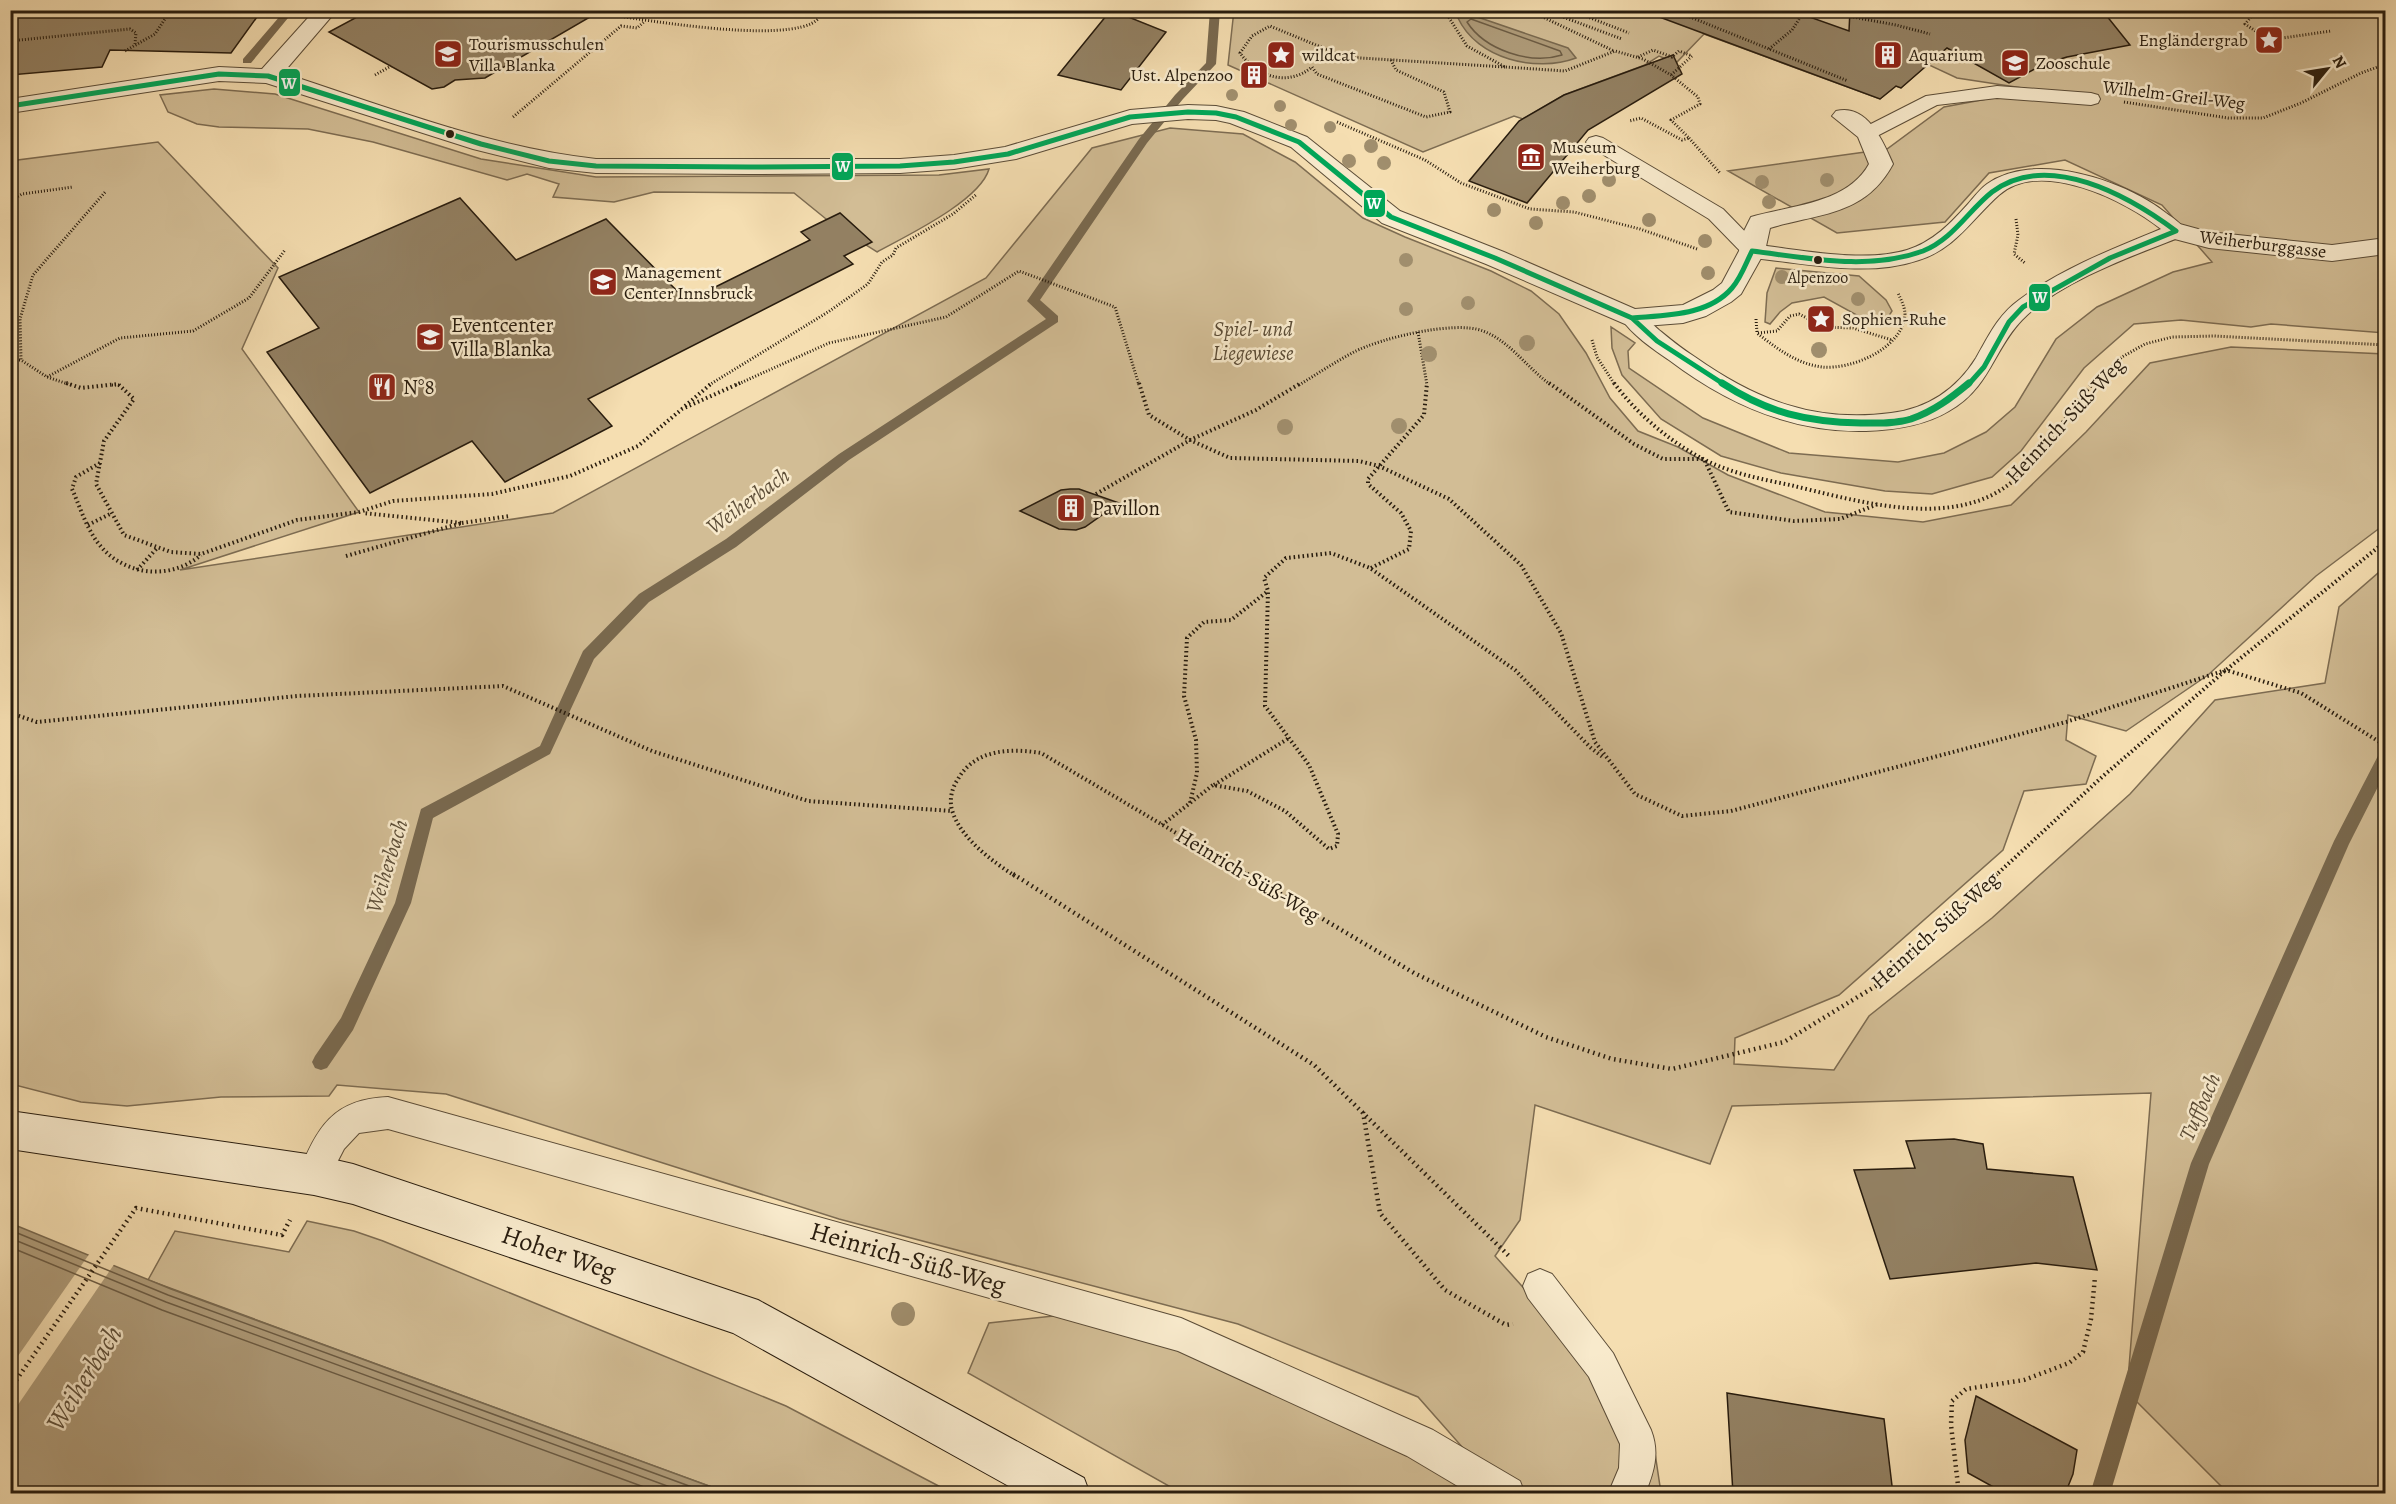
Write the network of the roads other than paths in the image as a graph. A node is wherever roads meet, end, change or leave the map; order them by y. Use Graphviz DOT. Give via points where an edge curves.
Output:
graph roads {
  1 [pos="327,10"];
  2 [pos="268,76"];
  3 [pos="2091,99"];
  4 [pos="10,106"];
  5 [pos="1844,116"];
  6 [pos="1868,133"];
  7 [pos="1596,142"];
  8 [pos="2176,231"];
  9 [pos="2385,246"];
  10 [pos="1752,251"];
  11 [pos="1632,318"];
  12 [pos="10,1130"];
  13 [pos="314,1175"];
  14 [pos="1540,1286"];
  15 [pos="1068,1494"];
  16 [pos="1507,1494"];
  17 [pos="1626,1494"];
  1 -- 2 [label="street"];
  2 -- 4 [label="street, Weiherburggasse" via="219,74"];
  2 -- 11 [label="street, Weiherburggasse" via="481,144 596,166 900,166 954,162 1008,154 1143,115 1216,113 1299,142 1391,217"];
  3 -- 6 [label="lane" via="1997,92 1933,100"];
  5 -- 6 [label="street"];
  6 -- 10 [label="street, Weiherburggasse" via="1881,165 1878,175 1840,202 1760,223"];
  7 -- 10 [label="lane" via="1716,214"];
  8 -- 9 [label="street, Weiherburggasse" via="2209,240 2332,253"];
  8 -- 10 [label="lane, Weiherburggasse" via="2116,191 2063,178 2034,176 1993,189 1939,245 1909,257 1886,261"];
  8 -- 11 [label="lane, Weiherburggasse" via="2110,258 2023,307 2009,322 1984,367 1961,392 1931,411 1885,423 1822,422 1765,406 1710,378"];
  10 -- 11 [label="street, Weiherburggasse" via="1731,288 1697,310"];
  12 -- 13 [label="street, Hoher Weg"];
  13 -- 15 [label="street, Hoher Weg" via="353,1184 743,1315"];
  13 -- 16 [label="lane, Heinrich-Süß-Weg" via="338,1128 352,1117 388,1113 1180,1335 1420,1443"];
  14 -- 17 [label="lane" via="1601,1365 1638,1443 1637,1469"];
}
